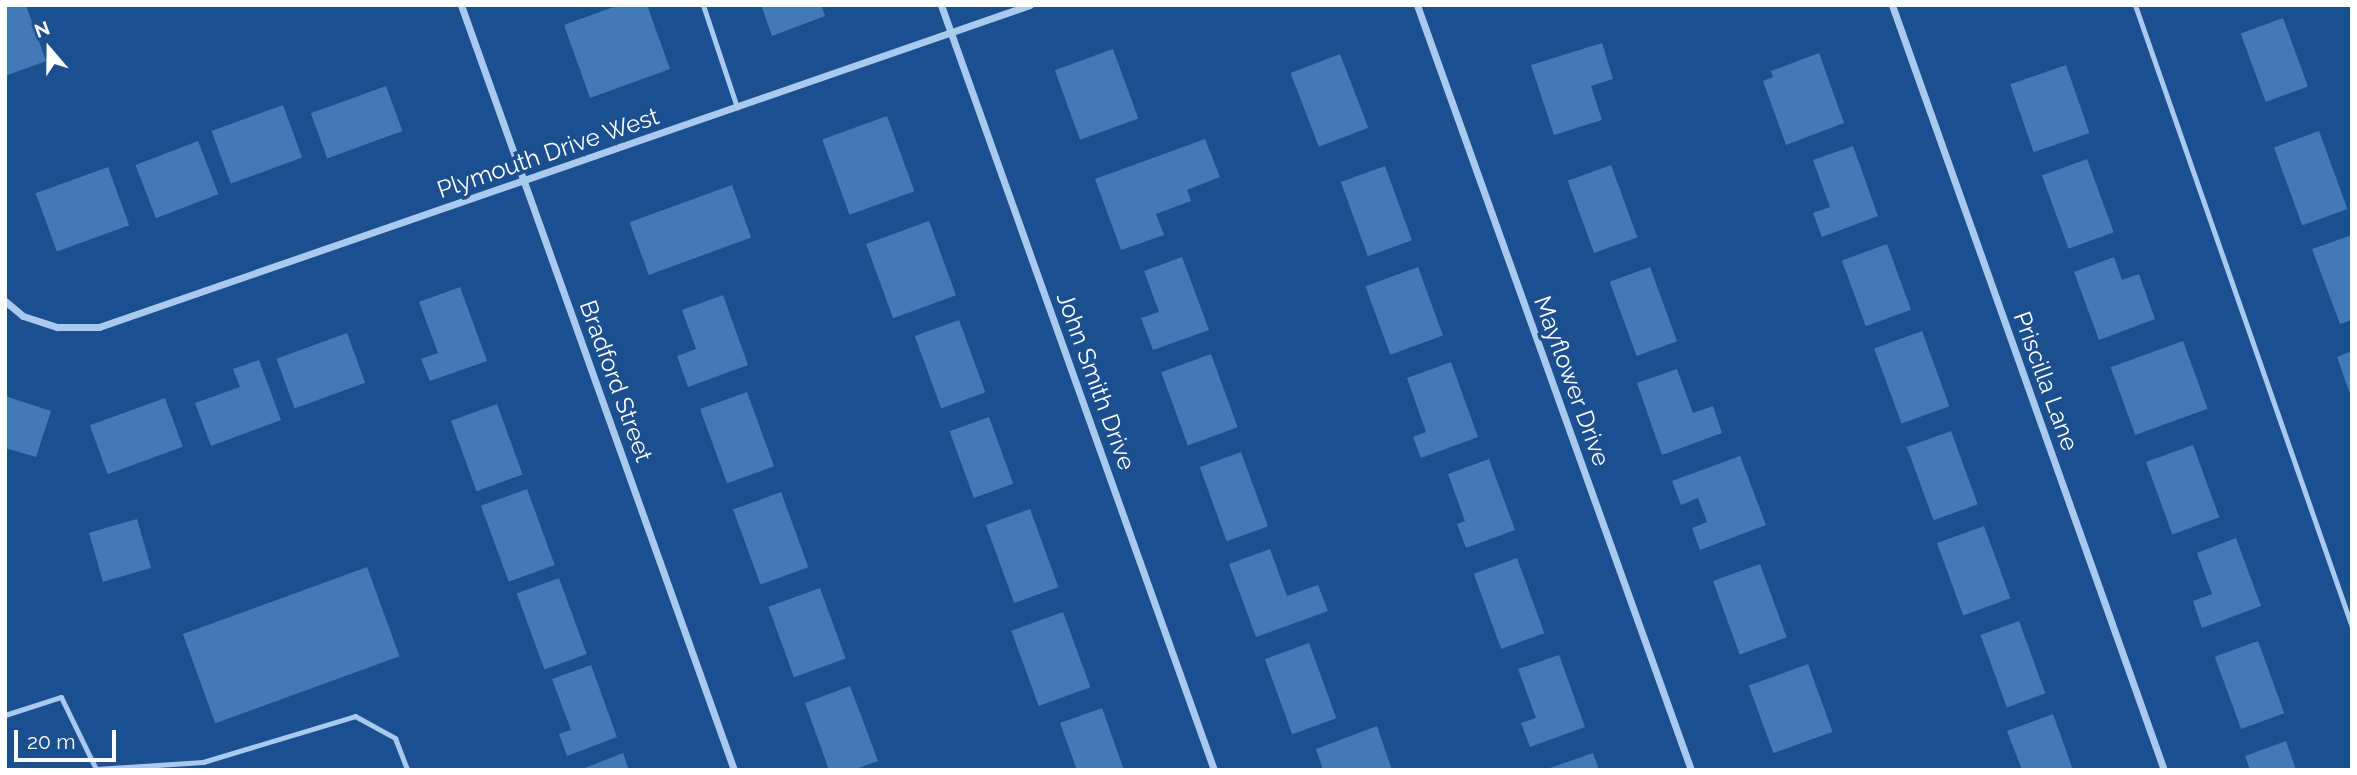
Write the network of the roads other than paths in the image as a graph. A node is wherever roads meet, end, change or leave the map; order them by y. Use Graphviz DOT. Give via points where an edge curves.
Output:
graph roads {
  1 [pos="461,5"];
  2 [pos="703,5"];
  3 [pos="941,5"];
  4 [pos="1030,5"];
  5 [pos="1417,5"];
  6 [pos="1892,5"];
  7 [pos="2135,5"];
  8 [pos="950,31"];
  9 [pos="737,107"];
  10 [pos="525,182"];
  11 [pos="5,301"];
  12 [pos="2352,627"];
  13 [pos="5,715"];
  14 [pos="407,770"];
  15 [pos="734,770"];
  16 [pos="1214,770"];
  17 [pos="1691,770"];
  18 [pos="2164,770"];
  1 -- 10 [label="street, Bradford Street"];
  2 -- 9 [label="lane"];
  3 -- 8 [label="street, John Smith Drive"];
  4 -- 8 [label="street, Plymouth Drive West"];
  5 -- 17 [label="street, Mayflower Drive"];
  6 -- 18 [label="street, Priscilla Lane"];
  7 -- 12 [label="lane"];
  8 -- 9 [label="street, Plymouth Drive West"];
  8 -- 16 [label="street, John Smith Drive"];
  9 -- 10 [label="street, Plymouth Drive West"];
  10 -- 11 [label="street, Plymouth Drive West" via="99,327 57,327 23,316"];
  10 -- 15 [label="street, Bradford Street"];
  13 -- 14 [label="lane" via="61,697 96,769 203,762 355,716 395,738"];
}
